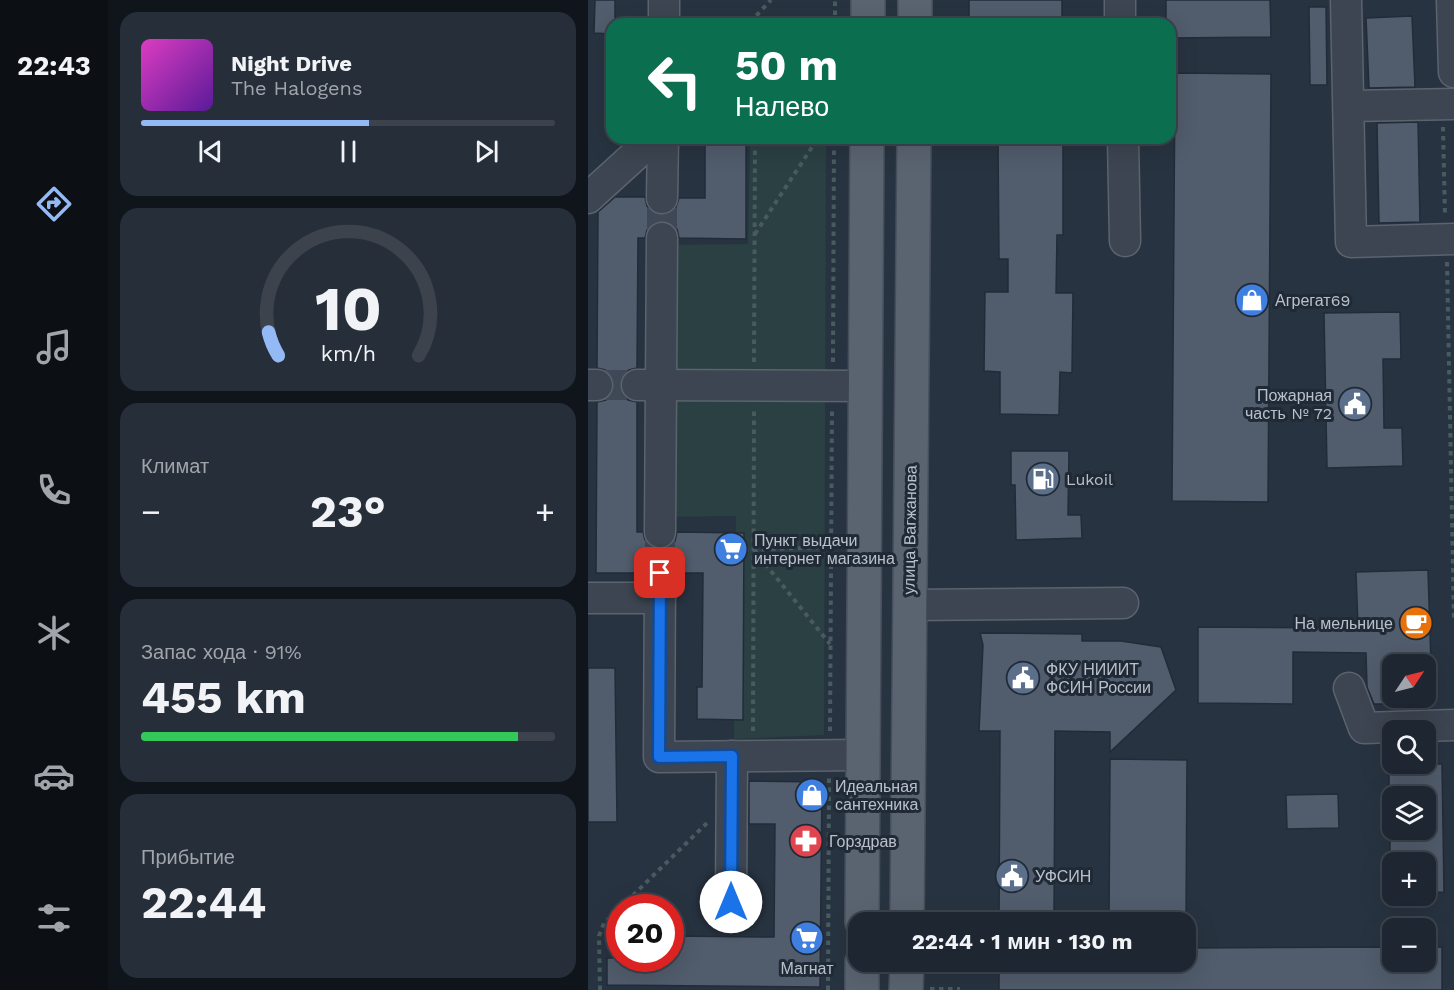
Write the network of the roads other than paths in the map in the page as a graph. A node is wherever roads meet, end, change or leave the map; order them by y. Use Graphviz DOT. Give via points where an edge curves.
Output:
graph roads {
  1 [pos="664,0"];
  2 [pos="868,0"];
  3 [pos="915,0"];
  4 [pos="1120,0"];
  5 [pos="1346,0"];
  6 [pos="1452,0"];
  7 [pos="664,18"];
  8 [pos="868,18"];
  9 [pos="915,18"];
  10 [pos="1120,18"];
  11 [pos="1454,72"];
  12 [pos="1454,104"];
  13 [pos="1348,106"];
  14 [pos="647,144"];
  15 [pos="663,144"];
  16 [pos="867,144"];
  17 [pos="914,144"];
  18 [pos="1123,144"];
  19 [pos="588,198"];
  20 [pos="662,198"];
  21 [pos="662,238"];
  22 [pos="1450,239"];
  23 [pos="1125,241"];
  24 [pos="649,385"];
  25 [pos="866,386"];
  26 [pos="660,532"];
  27 [pos="588,598"];
  28 [pos="1123,603"];
  29 [pos="910,605"];
  30 [pos="1349,688"];
  31 [pos="1454,725"];
  32 [pos="863,755"];
  33 [pos="742,756"];
  34 [pos="731,902"];
  35 [pos="862,912"];
  36 [pos="907,912"];
  37 [pos="862,972"];
  38 [pos="911,972"];
  39 [pos="918,989"];
  40 [pos="862,990"];
  1 -- 7 [label="street"];
  2 -- 8 [label="main road"];
  3 -- 9 [label="main road"];
  4 -- 10 [label="street"];
  5 -- 13 [label="street"];
  6 -- 11 [label="street"];
  12 -- 13 [label="street"];
  13 -- 22 [label="street" via="1351,242"];
  14 -- 19 [label="street"];
  15 -- 20 [label="street"];
  16 -- 25 [label="main road"];
  17 -- 29 [label="main road, улица Вагжанова"];
  18 -- 23 [label="street"];
  21 -- 24 [label="street"];
  24 -- 25 [label="street"];
  24 -- 26 [label="street"];
  25 -- 32 [label="main road"];
  27 -- 33 [label="street" via="660,585 659,757"];
  28 -- 29 [label="street"];
  29 -- 36 [label="main road, улица Вагжанова"];
  30 -- 31 [label="street" via="1364,728"];
  32 -- 33 [label="street"];
  32 -- 35 [label="main road"];
  33 -- 34 [label="street" via="732,800"];
  37 -- 40 [label="main road"];
  38 -- 39 [label="main road"];
}
